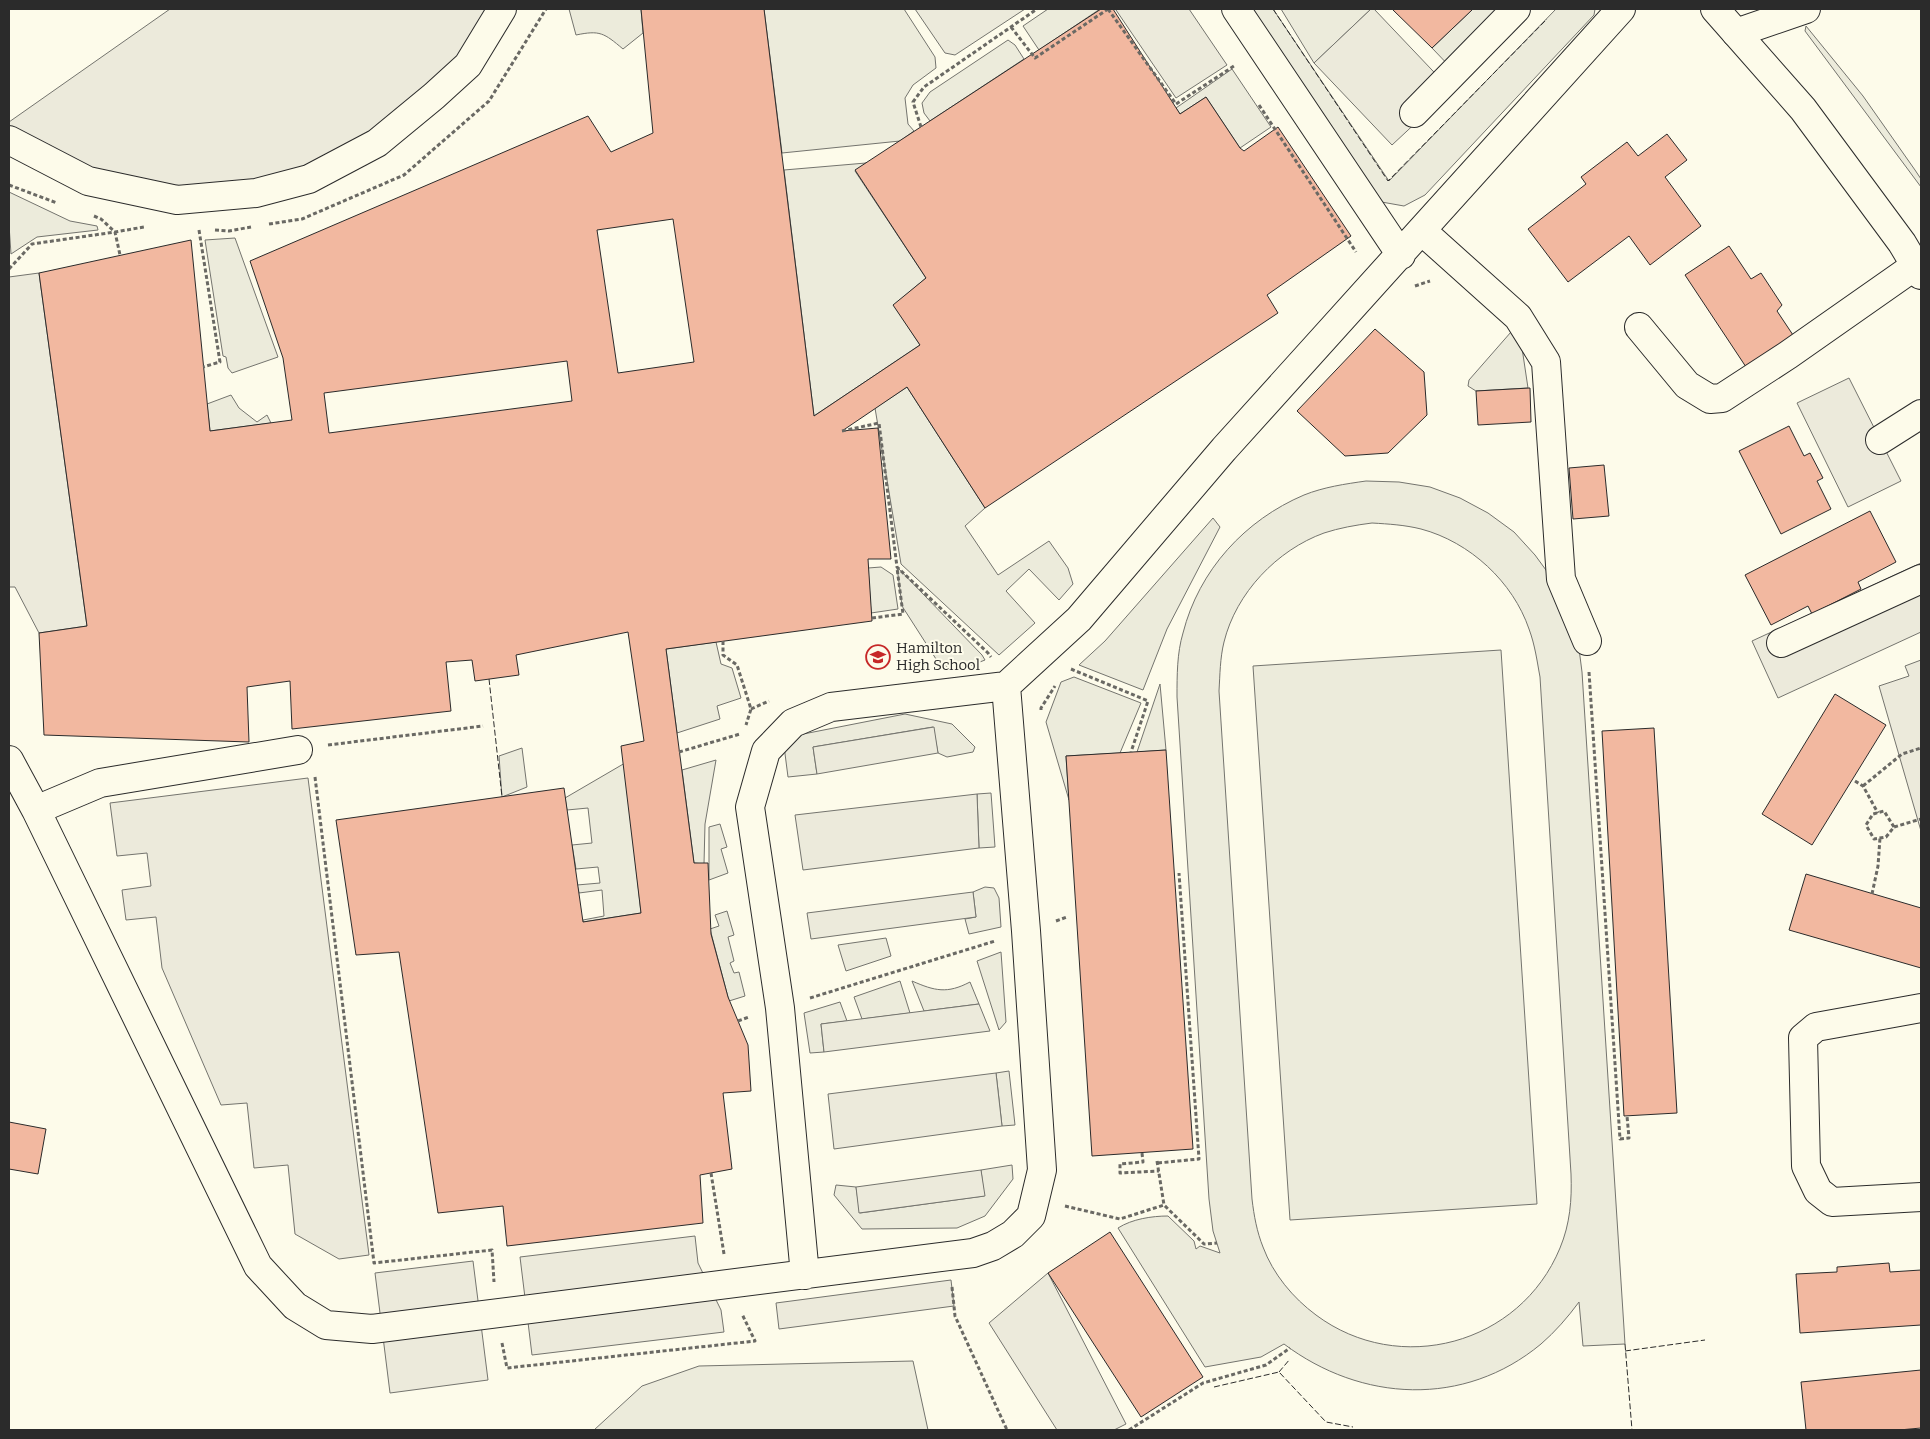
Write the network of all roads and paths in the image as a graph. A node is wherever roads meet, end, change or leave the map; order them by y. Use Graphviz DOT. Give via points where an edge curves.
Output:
graph roads {
  1 [pos="502,9"];
  2 [pos="1037,9"];
  3 [pos="1108,9"];
  4 [pos="1236,9"];
  5 [pos="1516,9"];
  6 [pos="1621,9"];
  7 [pos="1715,9"];
  8 [pos="1806,9"];
  9 [pos="1011,27"];
  10 [pos="1736,33"];
  11 [pos="1230,60"];
  12 [pos="1256,99"];
  13 [pos="1414,113"];
  14 [pos="921,127"];
  15 [pos="9,140"];
  16 [pos="199,230"];
  17 [pos="1422,231"];
  18 [pos="1356,252"];
  19 [pos="1401,254"];
  20 [pos="120,255"];
  21 [pos="9,269"];
  22 [pos="1918,270"];
  23 [pos="1437,283"];
  24 [pos="1411,287"];
  25 [pos="1639,327"];
  26 [pos="203,367"];
  27 [pos="1921,414"];
  28 [pos="842,431"];
  29 [pos="1880,440"];
  30 [pos="897,567"];
  31 [pos="1921,579"];
  32 [pos="872,618"];
  33 [pos="1587,641"];
  34 [pos="1781,643"];
  35 [pos="1074,661"];
  36 [pos="1057,684"];
  37 [pos="1006,686"];
  38 [pos="1042,718"];
  39 [pos="483,726"];
  40 [pos="743,733"];
  41 [pos="1921,748"];
  42 [pos="679,752"];
  43 [pos="1131,752"];
  44 [pos="311,754"];
  45 [pos="9,760"];
  46 [pos="1855,781"];
  47 [pos="1862,786"];
  48 [pos="36,810"];
  49 [pos="1878,813"];
  50 [pos="1921,819"];
  51 [pos="1894,827"];
  52 [pos="1880,838"];
  53 [pos="1179,873"];
  54 [pos="1872,894"];
  55 [pos="1053,912"];
  56 [pos="1067,918"];
  57 [pos="1026,931"];
  58 [pos="780,1008"];
  59 [pos="1921,1008"];
  60 [pos="738,1021"];
  61 [pos="1627,1116"];
  62 [pos="1142,1153"];
  63 [pos="1159,1171"];
  64 [pos="711,1173"];
  65 [pos="1921,1197"];
  66 [pos="1059,1205"];
  67 [pos="1164,1205"];
  68 [pos="1217,1243"];
  69 [pos="949,1256"];
  70 [pos="805,1275"];
  71 [pos="729,1284"];
  72 [pos="496,1314"];
  73 [pos="1290,1348"];
  74 [pos="1007,1430"];
  75 [pos="1129,1430"];
  1 -- 15 [label="main road" via="468,65 434,96 377,144 310,179 256,193 177,200 88,181"];
  2 -- 9 [label="path"];
  3 -- 9 [label="path" via="1035,58"];
  3 -- 11 [label="path" via="1176,104 1234,66"];
  4 -- 19 [label="main road"];
  5 -- 13 [label="main road"];
  6 -- 17 [label="main road"];
  7 -- 10 [label="main road"];
  8 -- 10 [label="main road"];
  9 -- 14 [label="path" via="924,87 913,102"];
  10 -- 22 [label="main road" via="1802,109 1902,243"];
  12 -- 18 [label="path"];
  16 -- 26 [label="path" via="220,362"];
  17 -- 19 [label="main road"];
  17 -- 33 [label="main road" via="1518,317 1546,362 1561,579"];
  19 -- 37 [label="main road" via="1224,449 1079,619"];
  20 -- 21 [label="path" via="115,232 32,244"];
  22 -- 25 [label="main road" via="1722,398 1710,399 1687,385"];
  23 -- 24 [label="path" via="1428,280"];
  27 -- 29 [label="main road"];
  28 -- 30 [label="path" via="879,422"];
  30 -- 32 [label="path" via="903,614"];
  30 -- 37 [label="path" via="988,653"];
  31 -- 34 [label="main road"];
  33 -- 61 [label="path" via="1620,1140 1629,1138"];
  35 -- 43 [label="path" via="1067,668 1148,701"];
  36 -- 38 [label="path" via="1041,708"];
  37 -- 57 [label="main road"];
  37 -- 58 [label="main road" via="831,707 793,723 766,752 750,806"];
  39 -- 44 [label="path"];
  40 -- 42 [label="path"];
  41 -- 47 [label="path" via="1902,754"];
  44 -- 48 [label="main road" via="100,783"];
  44 -- 72 [label="path" via="374,1263 492,1250"];
  45 -- 48 [label="main road"];
  46 -- 47 [label="path"];
  47 -- 49 [label="path"];
  48 -- 72 [label="main road" via="258,1266 289,1300 326,1325 372,1329"];
  49 -- 51 [label="path" via="1884,811"];
  49 -- 52 [label="path" via="1873,814 1866,825 1874,839"];
  50 -- 51 [label="path"];
  51 -- 52 [label="path" via="1886,837"];
  52 -- 54 [label="path"];
  53 -- 63 [label="path" via="1199,1159 1158,1162"];
  55 -- 56 [label="path" via="1053,922"];
  57 -- 58 [label="path"];
  57 -- 69 [label="main road" via="1042,1170 1032,1216 1013,1234 993,1246"];
  58 -- 60 [label="path"];
  58 -- 70 [label="main road"];
  59 -- 65 [label="main road" via="1816,1027 1803,1038 1806,1166 1818,1191 1832,1202"];
  62 -- 63 [label="path" via="1144,1162 1120,1164 1120,1173"];
  63 -- 67 [label="path"];
  64 -- 71 [label="path"];
  66 -- 67 [label="path" via="1120,1219"];
  67 -- 68 [label="path" via="1204,1244"];
  69 -- 70 [label="main road"];
  69 -- 74 [label="path" via="955,1316"];
  70 -- 71 [label="main road"];
  71 -- 72 [label="main road"];
  71 -- 72 [label="path" via="755,1341 507,1368"];
  73 -- 75 [label="path" via="1266,1365 1203,1383"];
}
